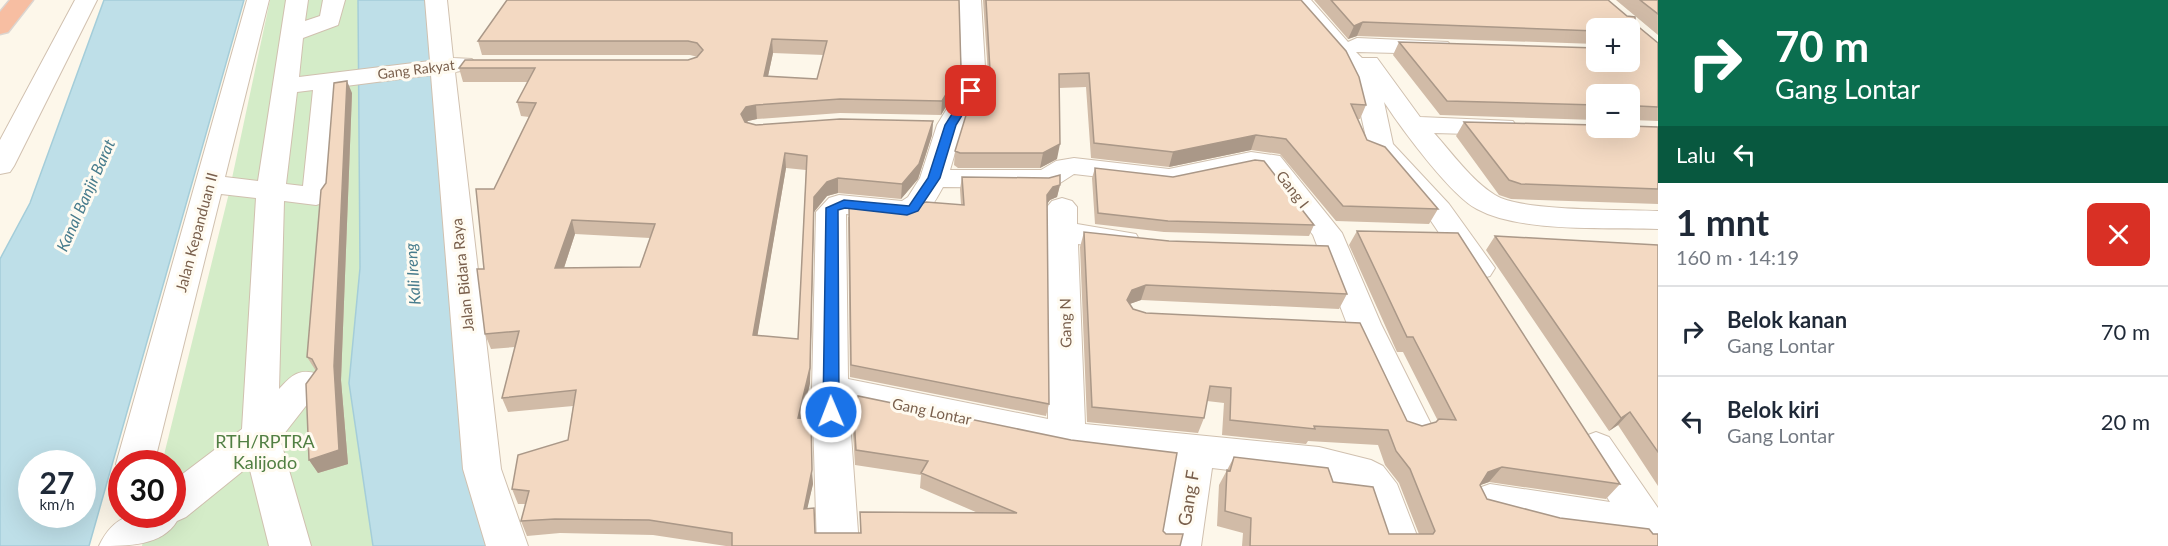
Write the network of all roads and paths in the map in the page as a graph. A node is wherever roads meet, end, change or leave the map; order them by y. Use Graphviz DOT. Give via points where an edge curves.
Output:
graph roads {
  1 [pos="22,0"];
  2 [pos="86,0"];
  3 [pos="258,0"];
  4 [pos="297,0"];
  5 [pos="334,0"];
  6 [pos="436,0"];
  7 [pos="970,0"];
  8 [pos="1299,0"];
  9 [pos="1321,0"];
  10 [pos="0,27"];
  11 [pos="292,34"];
  12 [pos="1357,45"];
  13 [pos="1465,48"];
  14 [pos="488,64"];
  15 [pos="440,65"];
  16 [pos="326,81"];
  17 [pos="286,86"];
  18 [pos="1412,125"];
  19 [pos="1529,128"];
  20 [pos="0,166"];
  21 [pos="934,178"];
  22 [pos="209,184"];
  23 [pos="271,191"];
  24 [pos="1057,206"];
  25 [pos="1658,220"];
  26 [pos="1363,234"];
  27 [pos="1423,235"];
  28 [pos="1459,236"];
  29 [pos="1152,243"];
  30 [pos="1320,244"];
  31 [pos="1658,247"];
  32 [pos="1497,296"];
  33 [pos="1329,322"];
  34 [pos="1364,324"];
  35 [pos="305,384"];
  36 [pos="830,389"];
  37 [pos="1412,424"];
  38 [pos="1581,425"];
  39 [pos="260,436"];
  40 [pos="1067,438"];
  41 [pos="139,450"];
  42 [pos="1196,450"];
  43 [pos="186,494"];
  44 [pos="1490,501"];
  45 [pos="118,528"];
  46 [pos="142,528"];
  47 [pos="1652,534"];
  48 [pos="289,545"];
  49 [pos="113,546"];
  50 [pos="120,546"];
  51 [pos="507,546"];
  52 [pos="838,546"];
  53 [pos="1180,546"];
  54 [pos="1400,546"];
  1 -- 10 [label="highway"];
  2 -- 20 [label="street"];
  3 -- 22 [label="street, Jalan Kepanduan II"];
  4 -- 11 [label="street"];
  5 -- 11 [label="street" via="330,20"];
  6 -- 15 [label="street, Jalan Bidara Raya"];
  7 -- 21 [label="street" via="974,84 940,125"];
  8 -- 28 [label="street" via="1364,74 1381,146"];
  9 -- 12 [label="street"];
  11 -- 17 [label="street"];
  12 -- 13 [label="street"];
  12 -- 18 [label="street"];
  14 -- 15 [label="street, Gang Rakyat"];
  15 -- 16 [label="street, Gang Rakyat"];
  15 -- 51 [label="street, Jalan Bidara Raya" via="482,469"];
  16 -- 17 [label="street, Gang Rakyat"];
  16 -- 23 [label="street" via="318,192 312,197"];
  17 -- 23 [label="street"];
  18 -- 19 [label="street"];
  18 -- 25 [label="street" via="1473,192 1506,212"];
  21 -- 24 [label="street"];
  21 -- 36 [label="street" via="911,210 844,204 832,208"];
  22 -- 23 [label="street"];
  22 -- 41 [label="street, Jalan Kepanduan II"];
  23 -- 39 [label="street"];
  24 -- 29 [label="street"];
  24 -- 30 [label="street, Gang I" via="1066,167 1169,177 1265,160 1274,165"];
  24 -- 40 [label="street, Gang N"];
  26 -- 30 [label="street"];
  27 -- 28 [label="street"];
  28 -- 31 [label="street"];
  28 -- 32 [label="street"];
  30 -- 34 [label="street, Gang I"];
  33 -- 34 [label="street"];
  34 -- 37 [label="street, Gang I"];
  35 -- 39 [label="street"];
  36 -- 40 [label="street, Gang Lontar"];
  36 -- 52 [label="street"];
  38 -- 47 [label="street"];
  39 -- 43 [label="street"];
  39 -- 48 [label="street"];
  40 -- 42 [label="street, Gang Lontar"];
  42 -- 53 [label="street, Gang F"];
  42 -- 54 [label="street, Gang Lontar" via="1319,463 1367,474 1378,486"];
  44 -- 47 [label="street"];
  45 -- 49 [label="street"];
  46 -- 50 [label="street"];
}
